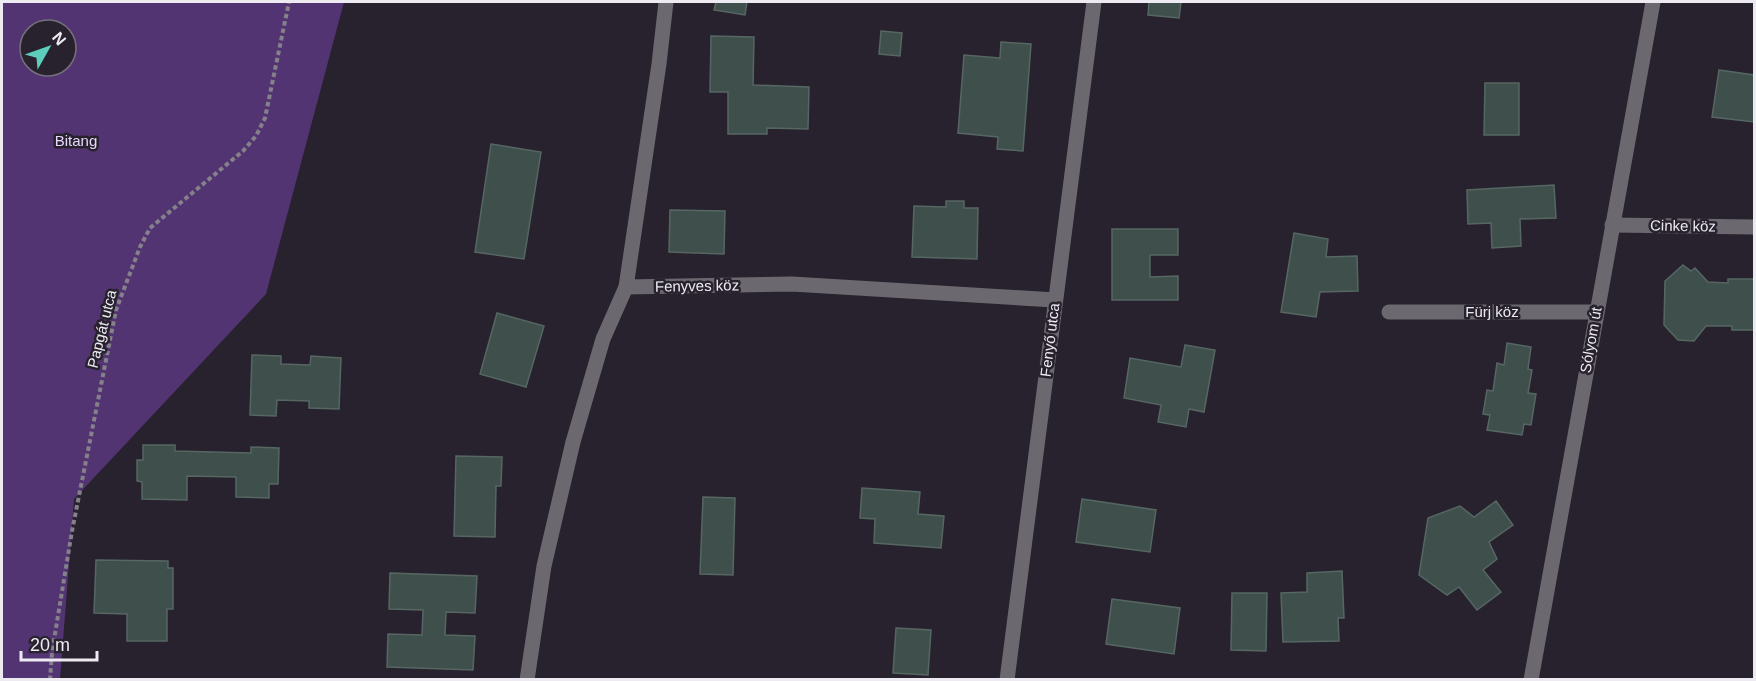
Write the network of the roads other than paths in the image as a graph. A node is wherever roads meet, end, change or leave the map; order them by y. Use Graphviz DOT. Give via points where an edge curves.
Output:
graph roads {
  1 [pos="666,2"];
  2 [pos="1094,2"];
  3 [pos="1653,2"];
  4 [pos="1612,225"];
  5 [pos="1755,227"];
  6 [pos="626,286"];
  7 [pos="1055,300"];
  8 [pos="1389,312"];
  9 [pos="1596,312"];
  10 [pos="527,680"];
  11 [pos="1007,680"];
  12 [pos="1531,680"];
  1 -- 6 [label="street"];
  2 -- 7 [label="street, Fenyő utca"];
  3 -- 4 [label="street, Sólyom út"];
  4 -- 5 [label="street, Cinke köz"];
  4 -- 9 [label="street, Sólyom út"];
  6 -- 7 [label="street, Fenyves köz" via="792,284"];
  6 -- 10 [label="street" via="603,339 573,442 544,566"];
  7 -- 11 [label="street, Fenyő utca"];
  8 -- 9 [label="street, Fürj köz"];
  9 -- 12 [label="street, Sólyom út"];
}
